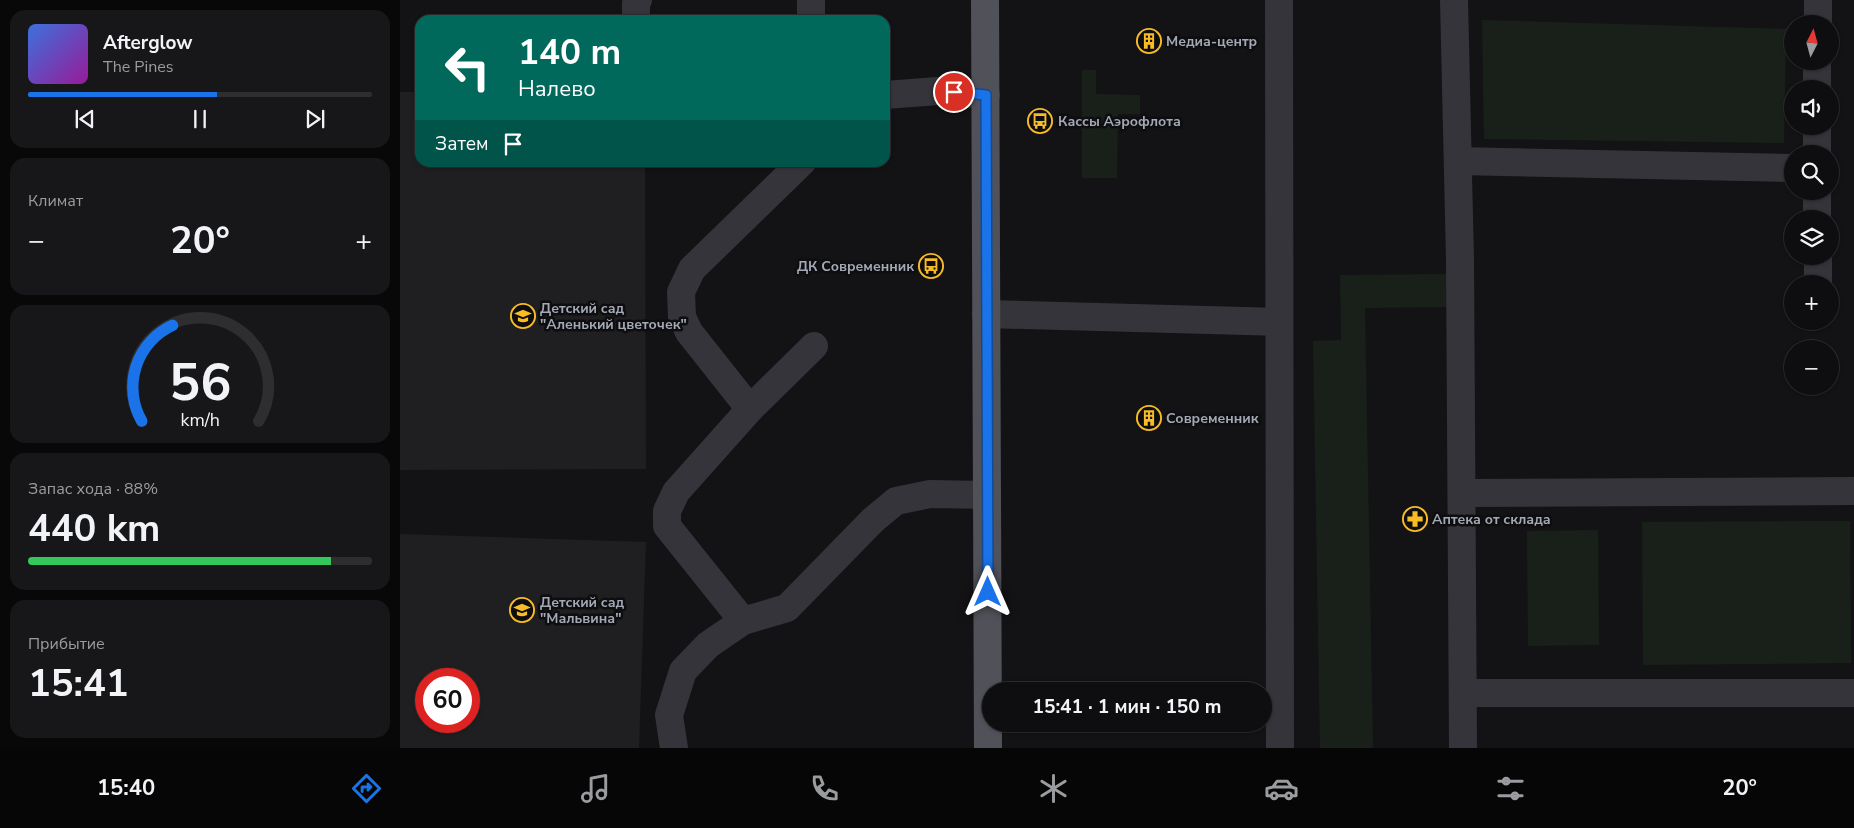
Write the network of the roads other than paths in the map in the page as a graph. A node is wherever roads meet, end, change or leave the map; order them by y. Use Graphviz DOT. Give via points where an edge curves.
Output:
graph roads {
  1 [pos="638,0"];
  2 [pos="811,0"];
  3 [pos="985,0"];
  4 [pos="1279,0"];
  5 [pos="1454,0"];
  6 [pos="1818,0"];
  7 [pos="636,15"];
  8 [pos="811,15"];
  9 [pos="1818,15"];
  10 [pos="890,95"];
  11 [pos="986,95"];
  12 [pos="1458,161"];
  13 [pos="797,167"];
  14 [pos="1784,168"];
  15 [pos="986,314"];
  16 [pos="1279,322"];
  17 [pos="814,346"];
  18 [pos="750,409"];
  19 [pos="1854,491"];
  20 [pos="1462,493"];
  21 [pos="987,495"];
  22 [pos="743,621"];
  23 [pos="1463,693"];
  24 [pos="1854,693"];
  25 [pos="674,748"];
  26 [pos="988,748"];
  27 [pos="1280,748"];
  28 [pos="1463,748"];
  1 -- 7 [label="lane"];
  2 -- 8 [label="lane"];
  3 -- 11 [label="main road"];
  4 -- 16 [label="lane"];
  5 -- 12 [label="lane"];
  6 -- 9 [label="lane"];
  10 -- 11 [label="lane" via="938,91"];
  11 -- 15 [label="main road"];
  12 -- 14 [label="lane"];
  12 -- 20 [label="lane"];
  13 -- 18 [label="lane" via="692,269 681,292 682,317 689,332"];
  15 -- 16 [label="lane"];
  15 -- 21 [label="main road"];
  16 -- 27 [label="lane"];
  17 -- 18 [label="lane"];
  18 -- 22 [label="lane" via="676,492 667,511 667,526"];
  19 -- 20 [label="lane"];
  20 -- 23 [label="lane"];
  21 -- 22 [label="lane" via="930,494 896,501 873,520 787,608"];
  21 -- 26 [label="main road"];
  22 -- 25 [label="lane" via="708,645 683,671 669,715"];
  23 -- 24 [label="lane"];
  23 -- 28 [label="lane"];
}
